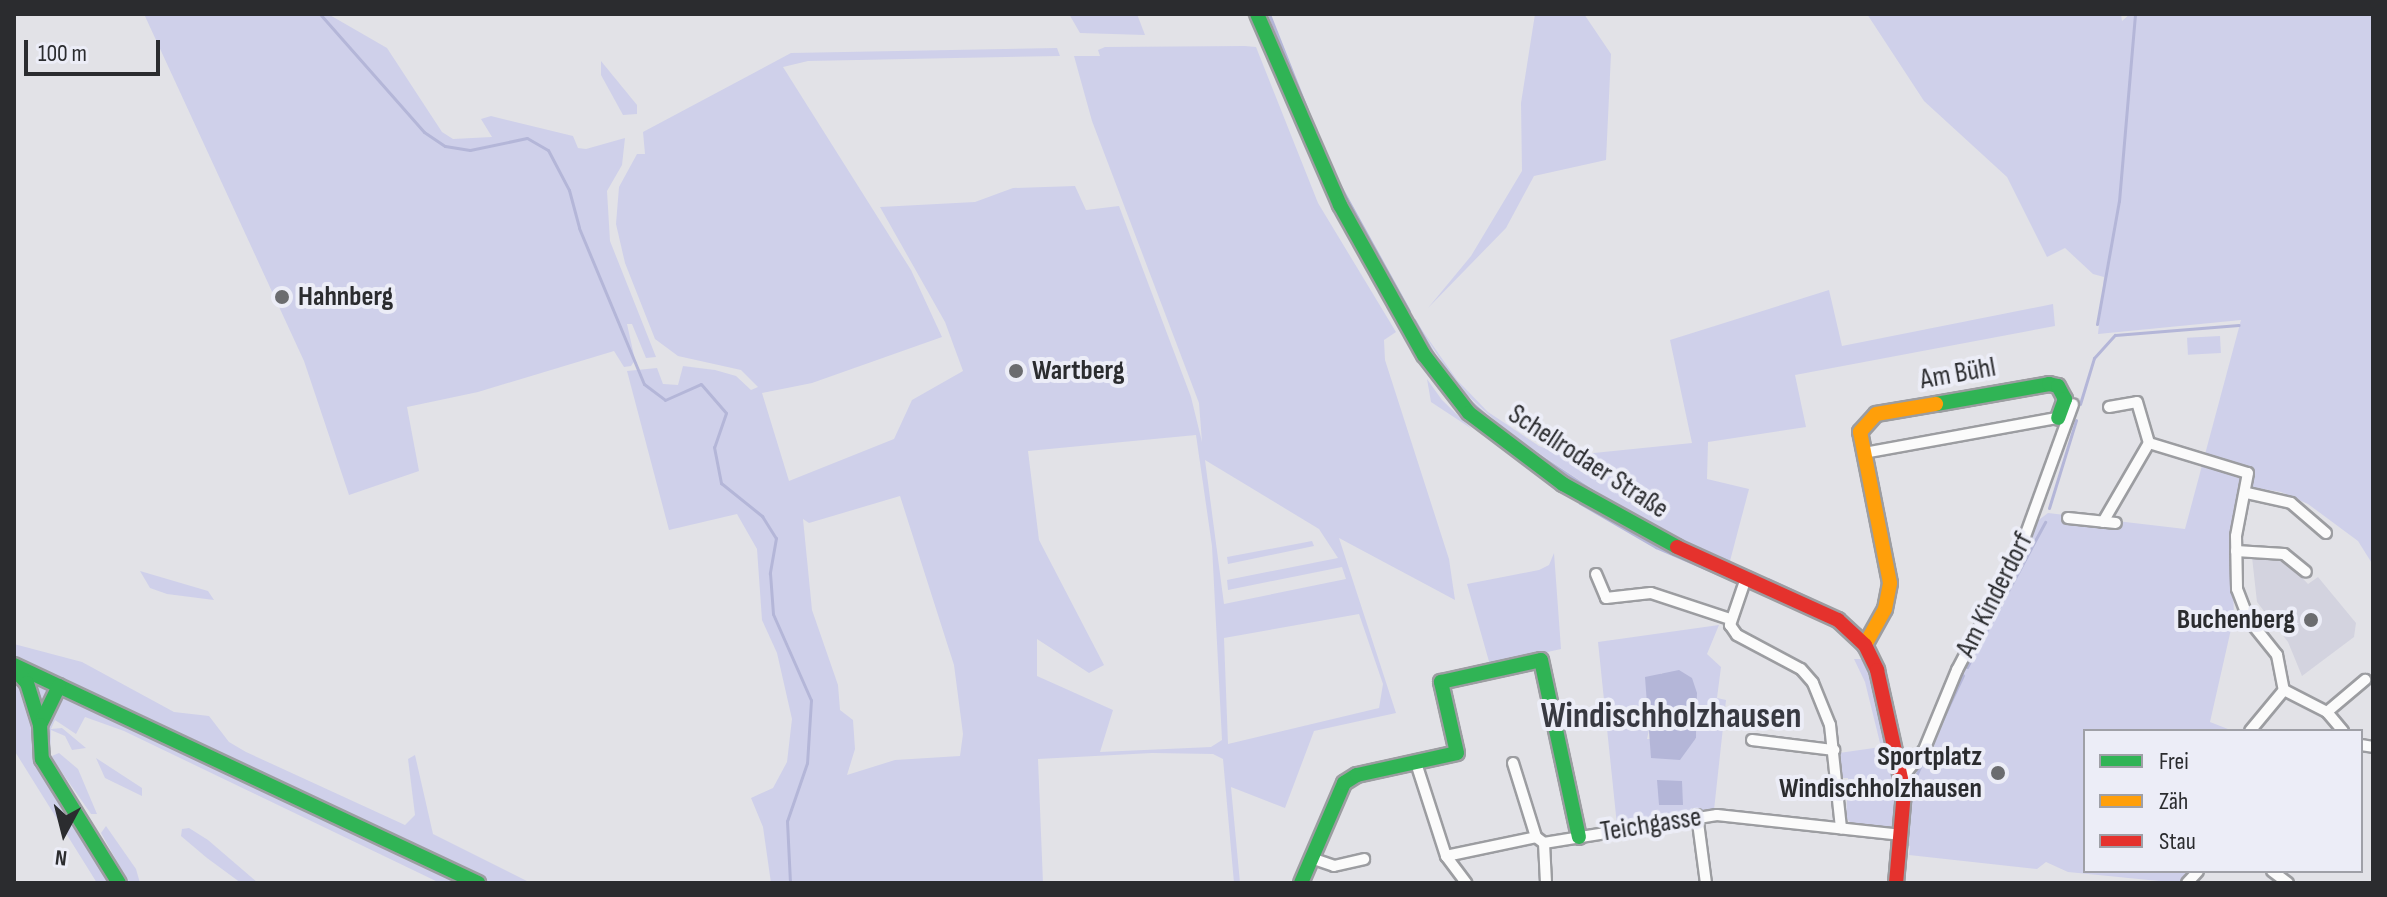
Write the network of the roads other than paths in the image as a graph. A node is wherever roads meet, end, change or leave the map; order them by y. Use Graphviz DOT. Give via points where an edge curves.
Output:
graph roads {
  1 [pos="1257,14"];
  2 [pos="2073,404"];
  3 [pos="2109,407"];
  4 [pos="2063,417"];
  5 [pos="2149,443"];
  6 [pos="1864,453"];
  7 [pos="2247,493"];
  8 [pos="2068,518"];
  9 [pos="2103,522"];
  10 [pos="2116,523"];
  11 [pos="2326,533"];
  12 [pos="2236,551"];
  13 [pos="2306,572"];
  14 [pos="1596,574"];
  15 [pos="1746,578"];
  16 [pos="1730,619"];
  17 [pos="1865,645"];
  18 [pos="14,667"];
  19 [pos="2365,680"];
  20 [pos="59,686"];
  21 [pos="2284,690"];
  22 [pos="2327,712"];
  23 [pos="40,725"];
  24 [pos="2252,729"];
  25 [pos="2341,729"];
  26 [pos="1752,740"];
  27 [pos="1834,750"];
  28 [pos="1416,763"];
  29 [pos="1513,763"];
  30 [pos="1902,778"];
  31 [pos="1697,815"];
  32 [pos="1841,828"];
  33 [pos="1902,835"];
  34 [pos="1579,837"];
  35 [pos="1540,840"];
  36 [pos="1446,856"];
  37 [pos="1311,858"];
  38 [pos="1364,859"];
  39 [pos="119,883"];
  40 [pos="478,883"];
  41 [pos="1301,883"];
  42 [pos="1466,883"];
  43 [pos="1546,883"];
  44 [pos="1706,883"];
  45 [pos="1896,883"];
  1 -- 15 [label="street, Schellrodaer Straße" via="1340,205 1411,334 1453,395 1492,432 1596,504"];
  2 -- 4 [label="street, Am Kinderdorf"];
  3 -- 5 [label="street" via="2137,402"];
  4 -- 6 [label="street"];
  4 -- 6 [label="street, Am Bühl" via="2063,391 2049,384 1876,414 1860,432"];
  4 -- 30 [label="street, Am Kinderdorf" via="2020,550 1957,670 1924,750"];
  5 -- 7 [label="street" via="2248,473"];
  5 -- 9 [label="street"];
  6 -- 17 [label="street, Am Bühl" via="1890,576 1885,609"];
  7 -- 11 [label="street" via="2291,503"];
  7 -- 12 [label="street" via="2238,518"];
  8 -- 9 [label="street"];
  9 -- 10 [label="street"];
  12 -- 13 [label="street" via="2284,554"];
  12 -- 21 [label="street" via="2240,604 2277,655"];
  14 -- 16 [label="street" via="1606,598 1651,593"];
  15 -- 16 [label="street"];
  15 -- 17 [label="street, Schellrodaer Straße" via="1838,620"];
  16 -- 27 [label="street" via="1737,635 1807,676 1823,705"];
  17 -- 30 [label="street, Schellrodaer Straße" via="1877,670"];
  18 -- 20 [label="street"];
  18 -- 23 [label="street" via="27,683"];
  19 -- 22 [label="street"];
  20 -- 23 [label="street"];
  20 -- 40 [label="street"];
  21 -- 22 [label="street"];
  21 -- 24 [label="street"];
  22 -- 25 [label="street"];
  23 -- 39 [label="street" via="42,759"];
  26 -- 27 [label="street"];
  27 -- 32 [label="street"];
  28 -- 34 [label="street" via="1457,753 1442,681 1541,660"];
  28 -- 36 [label="street"];
  28 -- 37 [label="street" via="1357,775 1344,783"];
  29 -- 35 [label="street"];
  30 -- 33 [label="street, Schellrodaer Straße"];
  31 -- 32 [label="street, Teichgasse"];
  31 -- 34 [label="street, Teichgasse"];
  31 -- 44 [label="street"];
  32 -- 33 [label="street, Teichgasse"];
  33 -- 45 [label="street, Schellrodaer Straße"];
  34 -- 35 [label="street, Teichgasse"];
  35 -- 36 [label="street, Teichgasse"];
  35 -- 43 [label="street"];
  36 -- 42 [label="street"];
  37 -- 38 [label="street" via="1334,866"];
  37 -- 41 [label="street"];
}
